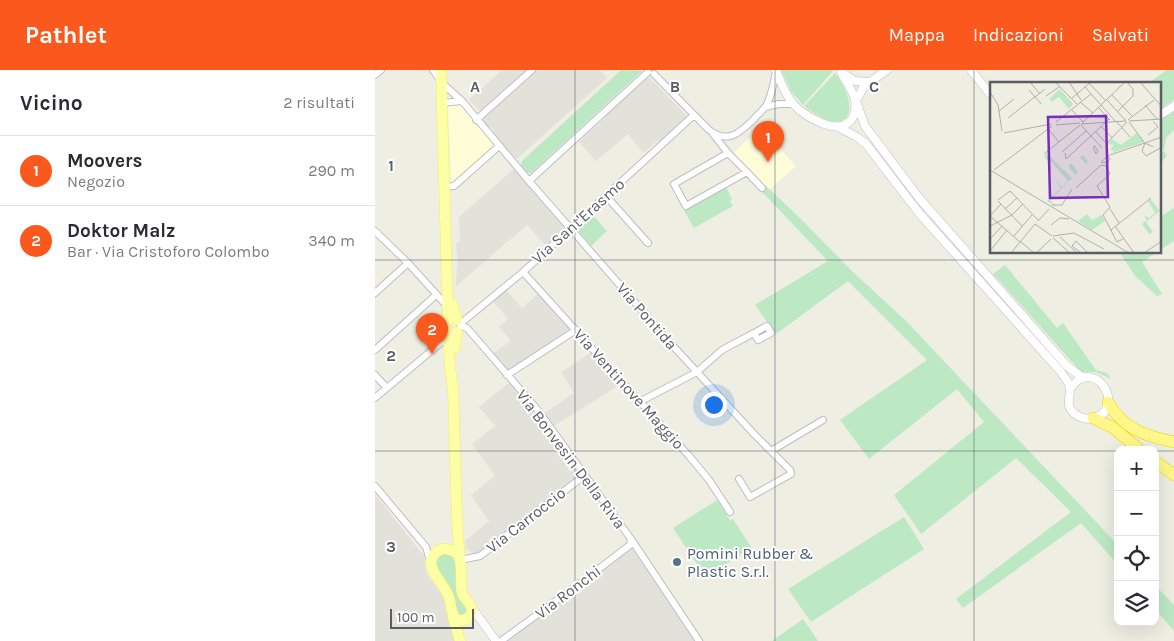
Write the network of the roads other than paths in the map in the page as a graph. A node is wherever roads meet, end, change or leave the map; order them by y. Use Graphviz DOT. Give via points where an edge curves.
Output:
graph roads {
  1 [pos="381,70"];
  2 [pos="433,70"];
  3 [pos="441,70"];
  4 [pos="532,70"];
  5 [pos="776,70"];
  6 [pos="887,70"];
  7 [pos="971,70"];
  8 [pos="840,71"];
  9 [pos="651,72"];
  10 [pos="375,75"];
  11 [pos="869,82"];
  12 [pos="442,83"];
  13 [pos="990,93"];
  14 [pos="462,101"];
  15 [pos="856,101"];
  16 [pos="442,103"];
  17 [pos="795,105"];
  18 [pos="1174,106"];
  19 [pos="765,107"];
  20 [pos="1161,113"];
  21 [pos="694,115"];
  22 [pos="477,120"];
  23 [pos="836,126"];
  24 [pos="713,134"];
  25 [pos="499,146"];
  26 [pos="729,153"];
  27 [pos="747,172"];
  28 [pos="529,181"];
  29 [pos="445,186"];
  30 [pos="762,188"];
  31 [pos="606,196"];
  32 [pos="447,226"];
  33 [pos="570,228"];
  34 [pos="375,231"];
  35 [pos="648,243"];
  36 [pos="408,263"];
  37 [pos="523,272"];
  38 [pos="375,293"];
  39 [pos="436,295"];
  40 [pos="447,308"];
  41 [pos="454,327"];
  42 [pos="576,330"];
  43 [pos="754,333"];
  44 [pos="375,350"];
  45 [pos="697,372"];
  46 [pos="507,375"];
  47 [pos="375,376"];
  48 [pos="1083,378"];
  49 [pos="387,388"];
  50 [pos="1070,389"];
  51 [pos="375,398"];
  52 [pos="641,402"];
  53 [pos="1108,402"];
  54 [pos="1093,418"];
  55 [pos="823,420"];
  56 [pos="1174,442"];
  57 [pos="1135,446"];
  58 [pos="771,451"];
  59 [pos="1159,465"];
  60 [pos="585,475"];
  61 [pos="1174,475"];
  62 [pos="739,479"];
  63 [pos="375,486"];
  64 [pos="730,512"];
  65 [pos="457,520"];
  66 [pos="631,539"];
  67 [pos="425,547"];
  68 [pos="440,550"];
  69 [pos="463,560"];
  70 [pos="431,564"];
  71 [pos="471,606"];
  72 [pos="453,617"];
  73 [pos="467,619"];
  74 [pos="482,623"];
  75 [pos="461,641"];
  76 [pos="496,641"];
  77 [pos="501,641"];
  78 [pos="699,641"];
  1 -- 10 [label="street"];
  2 -- 12 [label="street, Via Pontida"];
  3 -- 12 [label="main road"];
  4 -- 22 [label="street"];
  5 -- 17 [label="street"];
  5 -- 19 [label="street"];
  6 -- 11 [label="street"];
  7 -- 13 [label="street"];
  8 -- 11 [label="street" via="855,81"];
  8 -- 15 [label="street"];
  9 -- 21 [label="street"];
  9 -- 28 [label="street"];
  11 -- 15 [label="street"];
  12 -- 14 [label="street, Via Pontida"];
  12 -- 16 [label="main road"];
  14 -- 16 [label="street"];
  14 -- 22 [label="street, Via Pontida"];
  15 -- 23 [label="street" via="853,118 843,126"];
  15 -- 48 [label="street" via="865,126 919,198 1067,366"];
  16 -- 29 [label="main road"];
  17 -- 19 [label="street"];
  17 -- 23 [label="street" via="817,121"];
  18 -- 20 [label="street"];
  19 -- 24 [label="street" via="738,133 724,137"];
  21 -- 24 [label="street"];
  21 -- 31 [label="street, Via Sant'Erasmo"];
  22 -- 25 [label="street, Via Pontida"];
  23 -- 50 [label="street" via="866,144 919,213 1061,372"];
  24 -- 26 [label="street"];
  25 -- 28 [label="street, Via Pontida"];
  25 -- 29 [label="street" via="454,186"];
  26 -- 27 [label="street"];
  26 -- 27 [label="street" via="674,184 686,206"];
  27 -- 30 [label="street"];
  28 -- 33 [label="street, Via Pontida"];
  29 -- 32 [label="main road"];
  31 -- 33 [label="street, Via Sant'Erasmo"];
  31 -- 35 [label="street"];
  32 -- 40 [label="main road"];
  32 -- 41 [label="main road"];
  33 -- 37 [label="street, Via Sant'Erasmo"];
  33 -- 45 [label="street, Via Pontida"];
  34 -- 36 [label="street"];
  36 -- 38 [label="street"];
  36 -- 39 [label="street"];
  37 -- 41 [label="street, Via Sant'Erasmo"];
  37 -- 42 [label="street, Via Ventinove Maggio"];
  39 -- 40 [label="street"];
  39 -- 44 [label="street"];
  40 -- 41 [label="main road"];
  41 -- 46 [label="street, Via Bonvesin Della Riva" via="467,328"];
  41 -- 49 [label="street, Via Sant'Erasmo"];
  41 -- 65 [label="main road"];
  42 -- 46 [label="street"];
  42 -- 52 [label="street, Via Ventinove Maggio"];
  43 -- 45 [label="street" via="722,350"];
  45 -- 52 [label="street"];
  45 -- 58 [label="street, Via Pontida"];
  46 -- 60 [label="street, Via Bonvesin Della Riva" via="537,409"];
  47 -- 49 [label="street"];
  48 -- 50 [label="street"];
  48 -- 53 [label="street" via="1102,383 1109,395"];
  49 -- 51 [label="street, Via Sant'Erasmo"];
  50 -- 54 [label="street" via="1071,409 1081,417"];
  52 -- 64 [label="street, Via Ventinove Maggio" via="700,469"];
  53 -- 54 [label="street" via="1103,412"];
  53 -- 56 [label="highway" via="1127,426"];
  54 -- 57 [label="highway" via="1112,426"];
  55 -- 58 [label="street"];
  58 -- 62 [label="street, Via Pontida" via="791,474 750,497"];
  59 -- 61 [label="highway"];
  60 -- 66 [label="street, Via Bonvesin Della Riva"];
  60 -- 69 [label="street, Via Carroccio" via="480,556"];
  63 -- 67 [label="street"];
  65 -- 68 [label="main road" via="451,540"];
  65 -- 69 [label="main road"];
  66 -- 77 [label="street, Via Ronchi" via="629,545"];
  66 -- 78 [label="street, Via Bonvesin Della Riva"];
  67 -- 68 [label="street" via="433,552"];
  67 -- 70 [label="street"];
  68 -- 69 [label="main road" via="452,550"];
  68 -- 70 [label="main road" via="433,556"];
  69 -- 71 [label="main road" via="463,594"];
  70 -- 72 [label="main road" via="448,594"];
  71 -- 73 [label="main road"];
  71 -- 74 [label="street"];
  72 -- 73 [label="main road"];
  72 -- 75 [label="main road"];
  73 -- 74 [label="street" via="475,618"];
  73 -- 75 [label="main road"];
  74 -- 76 [label="street"];
}
